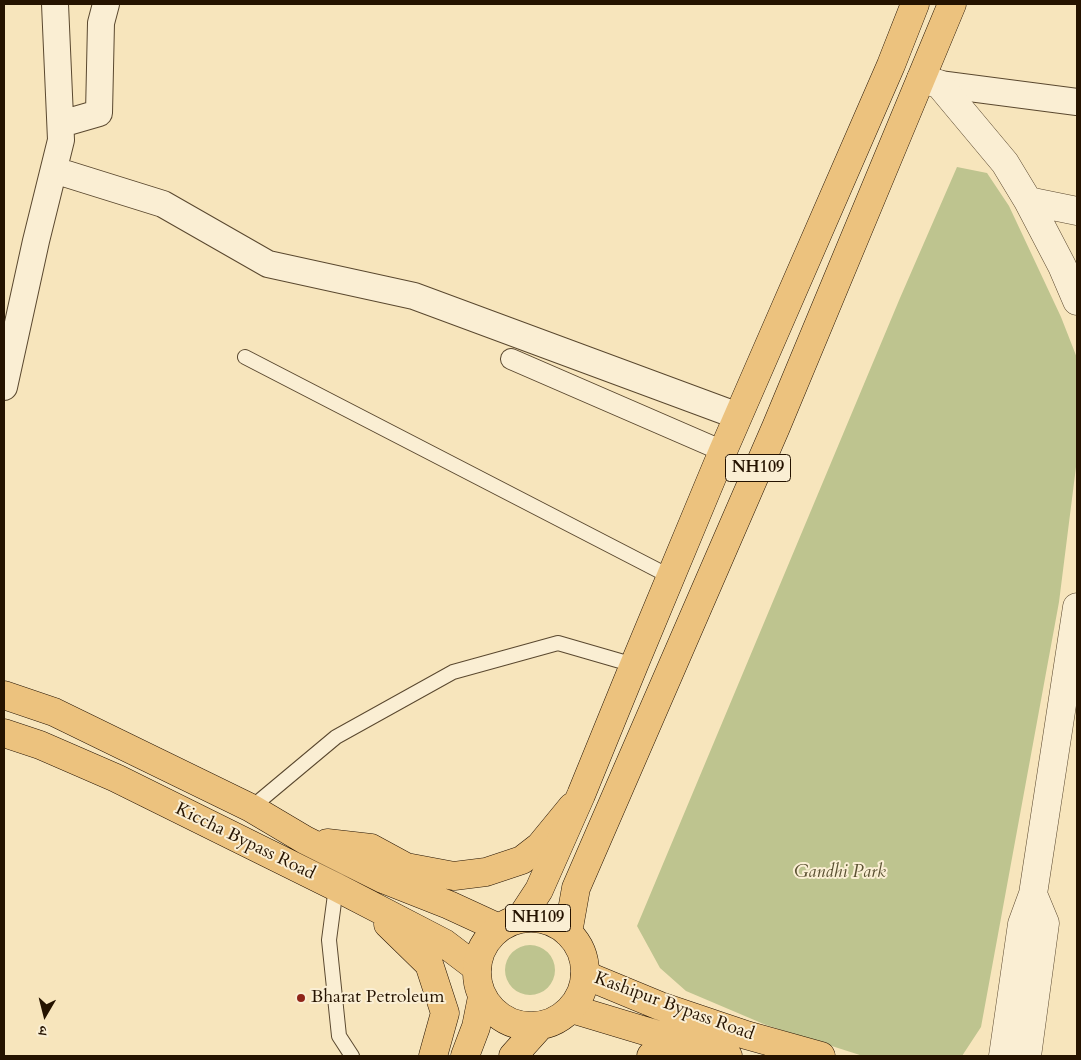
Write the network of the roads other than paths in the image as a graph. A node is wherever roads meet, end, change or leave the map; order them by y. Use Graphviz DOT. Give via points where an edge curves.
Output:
graph roads {
  1 [pos="55,4"];
  2 [pos="106,4"];
  3 [pos="915,4"];
  4 [pos="952,4"];
  5 [pos="890,65"];
  6 [pos="930,82"];
  7 [pos="1077,102"];
  8 [pos="61,124"];
  9 [pos="54,170"];
  10 [pos="1028,201"];
  11 [pos="1077,211"];
  12 [pos="1070,257"];
  13 [pos="1077,301"];
  14 [pos="245,357"];
  15 [pos="511,359"];
  16 [pos="4,386"];
  17 [pos="738,416"];
  18 [pos="724,451"];
  19 [pos="671,577"];
  20 [pos="1076,623"];
  21 [pos="634,665"];
  22 [pos="4,695"];
  23 [pos="4,733"];
  24 [pos="581,795"];
  25 [pos="251,808"];
  26 [pos="236,838"];
  27 [pos="305,840"];
  28 [pos="348,861"];
  29 [pos="336,887"];
  30 [pos="1033,894"];
  31 [pos="369,906"];
  32 [pos="509,923"];
  33 [pos="568,933"];
  34 [pos="477,968"];
  35 [pos="585,975"];
  36 [pos="482,997"];
  37 [pos="572,1009"];
  38 [pos="540,1026"];
  39 [pos="695,1046"];
  40 [pos="731,1048"];
  41 [pos="352,1056"];
  42 [pos="433,1056"];
  43 [pos="465,1056"];
  44 [pos="513,1056"];
  45 [pos="651,1056"];
  46 [pos="821,1056"];
  47 [pos="1003,1056"];
  48 [pos="1027,1056"];
  1 -- 8 [label="street"];
  2 -- 8 [label="street" via="101,23 99,114"];
  3 -- 5 [label="main road, NH109"];
  4 -- 6 [label="main road, NH109"];
  5 -- 6 [label="main road"];
  5 -- 17 [label="main road, NH109"];
  6 -- 7 [label="street"];
  6 -- 10 [label="street" via="1005,163"];
  6 -- 33 [label="main road, NH109" via="776,426 576,888"];
  8 -- 9 [label="street"];
  9 -- 16 [label="street"];
  9 -- 17 [label="street" via="163,204 268,264 414,296"];
  10 -- 11 [label="street"];
  10 -- 12 [label="street"];
  12 -- 13 [label="street"];
  14 -- 19 [label="lane"];
  15 -- 18 [label="street"];
  17 -- 18 [label="main road, NH109"];
  18 -- 19 [label="main road, NH109"];
  19 -- 21 [label="main road, NH109"];
  20 -- 30 [label="street"];
  21 -- 24 [label="main road, NH109"];
  21 -- 25 [label="lane" via="558,643 452,672 336,737"];
  22 -- 25 [label="main road" via="54,712"];
  23 -- 26 [label="main road, Kiccha Bypass Road" via="116,778"];
  24 -- 27 [label="main road" via="540,846 522,860 486,872 454,876 406,867 371,848"];
  24 -- 32 [label="main road, NH109" via="539,890"];
  25 -- 26 [label="main road"];
  25 -- 27 [label="main road"];
  26 -- 29 [label="main road, Kiccha Bypass Road"];
  27 -- 28 [label="main road"];
  28 -- 29 [label="main road"];
  28 -- 32 [label="main road" via="383,879 449,905"];
  29 -- 31 [label="main road, Kiccha Bypass Road"];
  29 -- 41 [label="lane" via="329,940 339,1036"];
  30 -- 47 [label="street" via="1022,924"];
  30 -- 48 [label="street" via="1045,923"];
  31 -- 34 [label="main road, Kiccha Bypass Road" via="444,943"];
  31 -- 42 [label="main road" via="429,964 445,1013"];
  32 -- 33 [label="main road, NH109" via="526,917 543,919"];
  32 -- 34 [label="main road, NH109" via="484,944"];
  33 -- 35 [label="main road, NH109" via="582,952"];
  34 -- 36 [label="main road, NH109" via="476,979"];
  35 -- 37 [label="main road, NH109" via="582,993"];
  35 -- 40 [label="main road, Kashipur Bypass Road" via="660,1006"];
  36 -- 38 [label="main road, NH109" via="492,1011 506,1021"];
  36 -- 43 [label="main road, NH109" via="476,1027"];
  37 -- 38 [label="main road, NH109" via="557,1020"];
  37 -- 39 [label="main road"];
  38 -- 44 [label="main road, NH109"];
  39 -- 40 [label="main road"];
  39 -- 45 [label="main road"];
  40 -- 46 [label="main road, Kashipur Bypass Road"];
}
